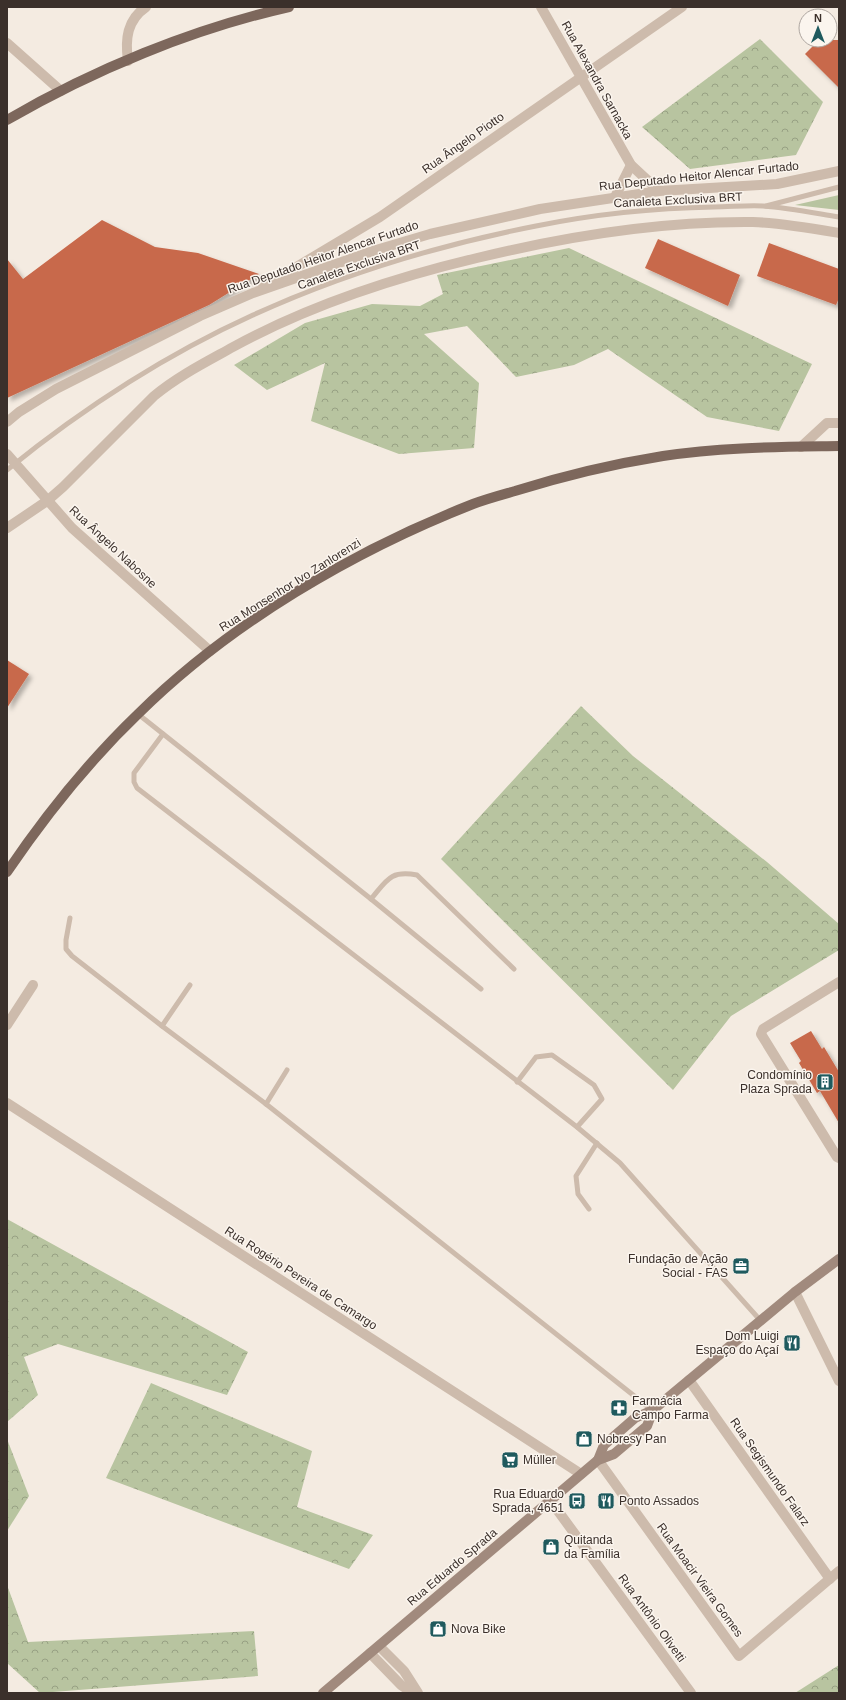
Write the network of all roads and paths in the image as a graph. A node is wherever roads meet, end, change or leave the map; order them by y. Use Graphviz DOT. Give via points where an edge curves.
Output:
graph roads {
  1 [pos="146,7"];
  2 [pos="289,7"];
  3 [pos="541,7"];
  4 [pos="682,7"];
  5 [pos="258,11"];
  6 [pos="7,43"];
  7 [pos="128,61"];
  8 [pos="581,78"];
  9 [pos="62,91"];
  10 [pos="7,120"];
  11 [pos="630,166"];
  12 [pos="839,171"];
  13 [pos="839,187"];
  14 [pos="659,191"];
  15 [pos="615,197"];
  16 [pos="763,206"];
  17 [pos="839,217"];
  18 [pos="839,233"];
  19 [pos="253,293"];
  20 [pos="7,422"];
  21 [pos="839,423"];
  22 [pos="839,446"];
  23 [pos="801,447"];
  24 [pos="7,454"];
  25 [pos="7,470"];
  26 [pos="47,501"];
  27 [pos="7,528"];
  28 [pos="210,651"];
  29 [pos="138,714"];
  30 [pos="163,734"];
  31 [pos="7,872"];
  32 [pos="371,898"];
  33 [pos="70,918"];
  34 [pos="514,969"];
  35 [pos="839,982"];
  36 [pos="33,985"];
  37 [pos="190,985"];
  38 [pos="481,989"];
  39 [pos="7,1025"];
  40 [pos="162,1026"];
  41 [pos="287,1070"];
  42 [pos="517,1082"];
  43 [pos="7,1103"];
  44 [pos="266,1104"];
  45 [pos="577,1127"];
  46 [pos="597,1143"];
  47 [pos="839,1158"];
  48 [pos="589,1209"];
  49 [pos="839,1259"];
  50 [pos="795,1292"];
  51 [pos="760,1320"];
  52 [pos="689,1380"];
  53 [pos="839,1381"];
  54 [pos="653,1410"];
  55 [pos="598,1460"];
  56 [pos="581,1474"];
  57 [pos="550,1500"];
  58 [pos="839,1572"];
  59 [pos="830,1579"];
  60 [pos="378,1646"];
  61 [pos="370,1653"];
  62 [pos="330,1691"];
  63 [pos="413,1693"];
  64 [pos="418,1693"];
  65 [pos="690,1693"];
  1 -- 7 [label="street" via="128,29"];
  2 -- 5 [label="main road"];
  3 -- 8 [label="street, Rua Alexandra Sarnacka"];
  4 -- 8 [label="street, Rua Ângelo Piotto"];
  5 -- 7 [label="main road"];
  6 -- 9 [label="street"];
  7 -- 9 [label="main road"];
  8 -- 11 [label="street, Rua Alexandra Sarnacka"];
  8 -- 19 [label="street, Rua Ângelo Piotto" via="380,217"];
  9 -- 10 [label="main road"];
  11 -- 14 [label="street, Rua Alexandra Sarnacka"];
  11 -- 15 [label="street"];
  12 -- 14 [label="street, Rua Deputado Heitor Alencar Furtado" via="778,184"];
  13 -- 16 [label="lane, Canaleta Exclusiva BRT"];
  14 -- 15 [label="street, Rua Deputado Heitor Alencar Furtado"];
  15 -- 19 [label="street, Rua Deputado Heitor Alencar Furtado" via="540,209 430,234"];
  16 -- 17 [label="lane, Canaleta Exclusiva BRT"];
  16 -- 25 [label="lane, Canaleta Exclusiva BRT" via="674,208 603,214 506,232 444,247 342,279 212,335 123,386 42,442"];
  18 -- 26 [label="street" via="752,222 638,228 509,250 382,284 269,328 169,384"];
  19 -- 20 [label="street, Rua Deputado Heitor Alencar Furtado" via="200,316 56,389"];
  21 -- 23 [label="street" via="827,424"];
  22 -- 23 [label="main road, Rua Monsenhor Ivo Zanlorenzi"];
  23 -- 28 [label="main road, Rua Monsenhor Ivo Zanlorenzi" via="662,456 561,478 475,503 369,550 264,613"];
  24 -- 26 [label="street, Rua Ângelo Nabosne"];
  26 -- 27 [label="street"];
  26 -- 28 [label="street, Rua Ângelo Nabosne" via="85,540"];
  28 -- 29 [label="main road, Rua Monsenhor Ivo Zanlorenzi"];
  29 -- 30 [label="lane"];
  29 -- 31 [label="main road, Rua Monsenhor Ivo Zanlorenzi" via="55,807"];
  30 -- 32 [label="lane"];
  30 -- 42 [label="lane" via="134,773 137,788"];
  32 -- 34 [label="lane" via="390,877 403,872 417,875"];
  32 -- 38 [label="lane"];
  33 -- 40 [label="lane" via="66,949"];
  35 -- 47 [label="street" via="764,1029 761,1034"];
  36 -- 39 [label="street"];
  37 -- 40 [label="lane"];
  40 -- 44 [label="lane"];
  41 -- 44 [label="lane"];
  42 -- 45 [label="lane"];
  42 -- 45 [label="lane" via="536,1057 552,1055 594,1085 602,1099"];
  43 -- 56 [label="street, Rua Rogério Pereira de Camargo"];
  44 -- 54 [label="lane"];
  45 -- 46 [label="lane"];
  46 -- 48 [label="lane" via="576,1176 578,1194"];
  46 -- 51 [label="lane" via="620,1162"];
  49 -- 50 [label="main road, Rua Eduardo Sprada"];
  50 -- 51 [label="main road, Rua Eduardo Sprada"];
  50 -- 53 [label="street"];
  51 -- 52 [label="main road, Rua Eduardo Sprada"];
  52 -- 54 [label="main road, Rua Eduardo Sprada"];
  52 -- 59 [label="street, Rua Segismundo Falarz"];
  54 -- 55 [label="main road, Rua Eduardo Sprada" via="646,1426 614,1454"];
  55 -- 56 [label="main road, Rua Eduardo Sprada"];
  55 -- 59 [label="street, Rua Moacir Vieira Gomes" via="739,1656"];
  56 -- 57 [label="main road, Rua Eduardo Sprada"];
  57 -- 60 [label="main road, Rua Eduardo Sprada"];
  57 -- 65 [label="street, Rua Antônio Olivetti"];
  58 -- 59 [label="street"];
  60 -- 61 [label="main road, Rua Eduardo Sprada"];
  60 -- 64 [label="street" via="404,1671"];
  61 -- 62 [label="main road, Rua Eduardo Sprada"];
  61 -- 63 [label="street" via="401,1685"];
}
